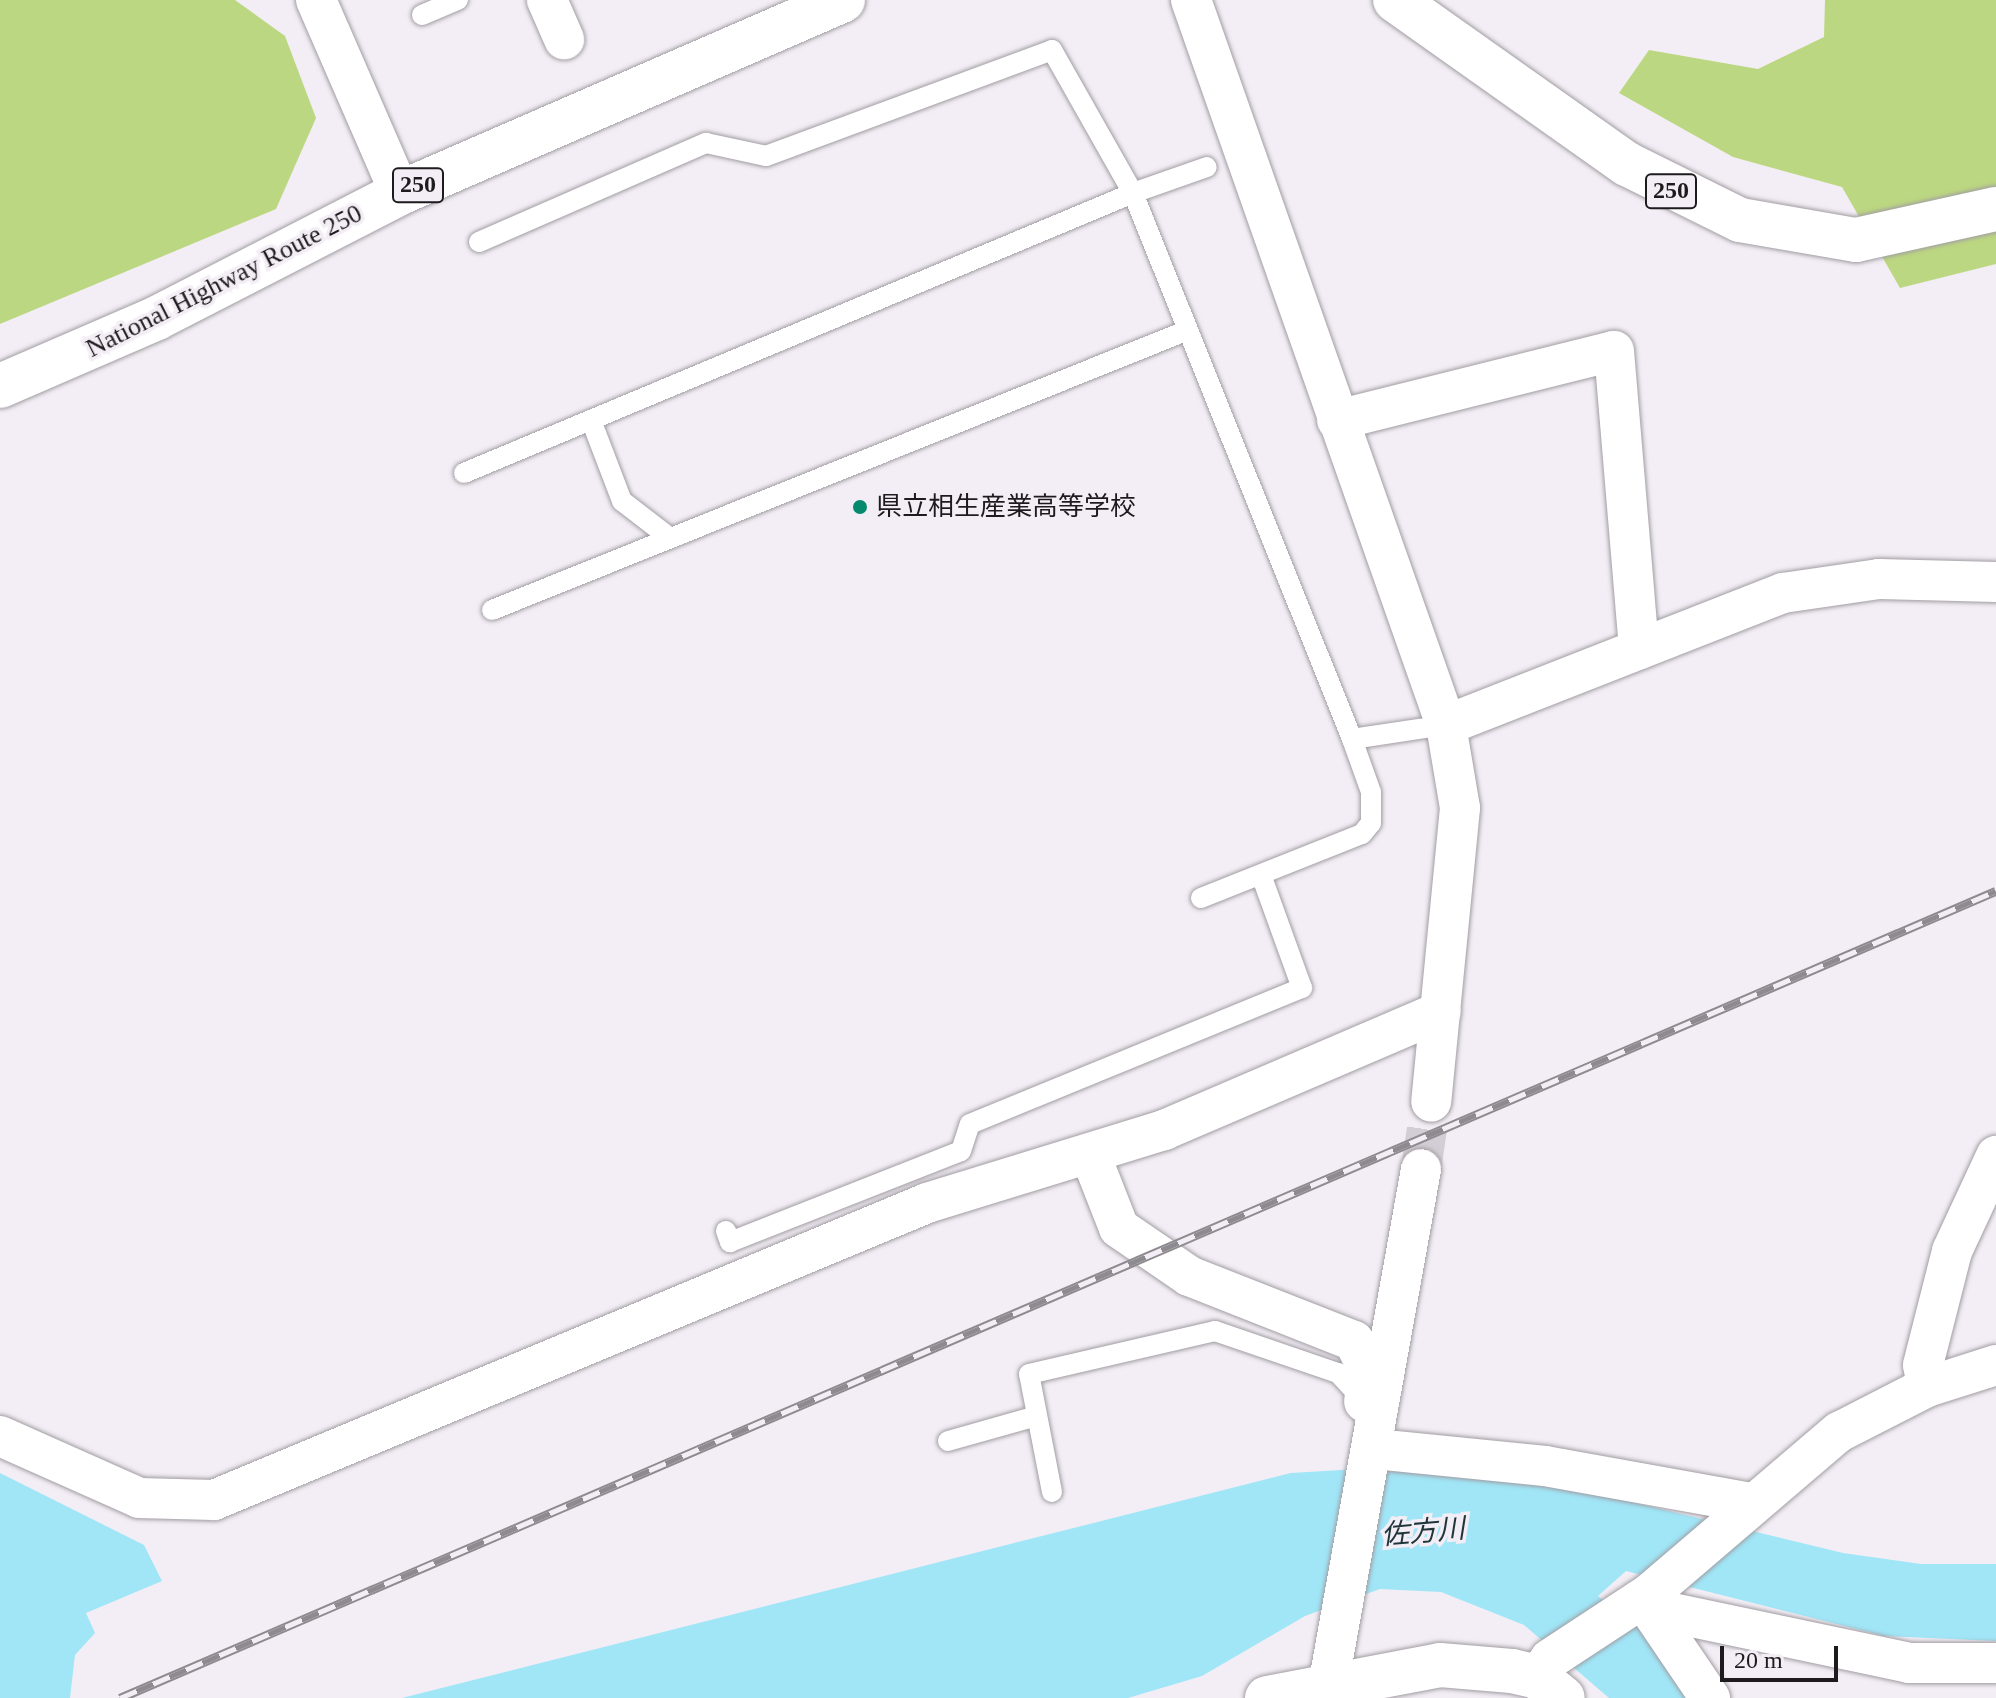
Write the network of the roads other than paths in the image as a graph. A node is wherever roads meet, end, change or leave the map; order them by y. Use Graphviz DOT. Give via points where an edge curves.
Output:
graph roads {
  1 [pos="316,0"];
  2 [pos="458,0"];
  3 [pos="547,0"];
  4 [pos="843,0"];
  5 [pos="1191,0"];
  6 [pos="1395,0"];
  7 [pos="422,15"];
  8 [pos="564,39"];
  9 [pos="1207,167"];
  10 [pos="400,193"];
  11 [pos="1133,193"];
  12 [pos="1996,209"];
  13 [pos="479,242"];
  14 [pos="1188,330"];
  15 [pos="0,386"];
  16 [pos="591,420"];
  17 [pos="1337,420"];
  18 [pos="464,473"];
  19 [pos="670,538"];
  20 [pos="1996,582"];
  21 [pos="492,610"];
  22 [pos="1639,649"];
  23 [pos="1446,725"];
  24 [pos="1352,739"];
  25 [pos="1261,875"];
  26 [pos="1201,898"];
  27 [pos="1441,1011"];
  28 [pos="1431,1102"];
  29 [pos="1090,1154"];
  30 [pos="1996,1156"];
  31 [pos="1421,1169"];
  32 [pos="726,1231"];
  33 [pos="1996,1365"];
  34 [pos="1927,1387"];
  35 [pos="1033,1417"];
  36 [pos="1372,1434"];
  37 [pos="0,1436"];
  38 [pos="948,1441"];
  39 [pos="1052,1492"];
  40 [pos="1747,1506"];
  41 [pos="1642,1603"];
  42 [pos="1996,1663"];
  43 [pos="1331,1667"];
  44 [pos="1550,1678"];
  45 [pos="1267,1698"];
  46 [pos="1710,1698"];
  1 -- 10 [label="street"];
  2 -- 7 [label="lane"];
  3 -- 8 [label="street"];
  4 -- 10 [label="main road, National Highway Route 250 / 250"];
  5 -- 17 [label="street"];
  6 -- 12 [label="main road, 250" via="1627,164 1740,220 1856,240"];
  9 -- 11 [label="lane"];
  10 -- 15 [label="main road, National Highway Route 250 / 250" via="157,318"];
  11 -- 13 [label="lane" via="1052,50 766,156 706,143"];
  11 -- 14 [label="lane"];
  11 -- 16 [label="lane"];
  14 -- 19 [label="lane"];
  14 -- 24 [label="lane"];
  16 -- 18 [label="lane"];
  16 -- 19 [label="lane" via="622,501"];
  17 -- 22 [label="street" via="1614,351"];
  17 -- 23 [label="street"];
  19 -- 21 [label="lane"];
  20 -- 22 [label="street" via="1879,579 1783,593"];
  22 -- 23 [label="street"];
  23 -- 24 [label="lane"];
  23 -- 27 [label="street" via="1460,808"];
  24 -- 25 [label="lane" via="1371,792 1371,823 1362,834"];
  25 -- 26 [label="lane"];
  25 -- 32 [label="lane" via="1302,988 970,1124 961,1151 730,1242"];
  27 -- 28 [label="street"];
  27 -- 29 [label="street" via="1164,1130"];
  29 -- 36 [label="street" via="1119,1228 1189,1276 1354,1341 1368,1370"];
  29 -- 37 [label="street" via="927,1203 214,1500 139,1498"];
  30 -- 34 [label="street" via="1952,1251 1923,1365"];
  31 -- 36 [label="street"];
  33 -- 34 [label="street"];
  34 -- 40 [label="street" via="1839,1432"];
  35 -- 36 [label="lane" via="1029,1374 1215,1331 1338,1373"];
  35 -- 38 [label="lane"];
  35 -- 39 [label="lane"];
  36 -- 40 [label="street"];
  36 -- 43 [label="street"];
  40 -- 41 [label="street"];
  41 -- 42 [label="street" via="1909,1663"];
  41 -- 44 [label="street"];
  41 -- 46 [label="street"];
  43 -- 44 [label="main road" via="1440,1665"];
  43 -- 45 [label="main road"];
}
